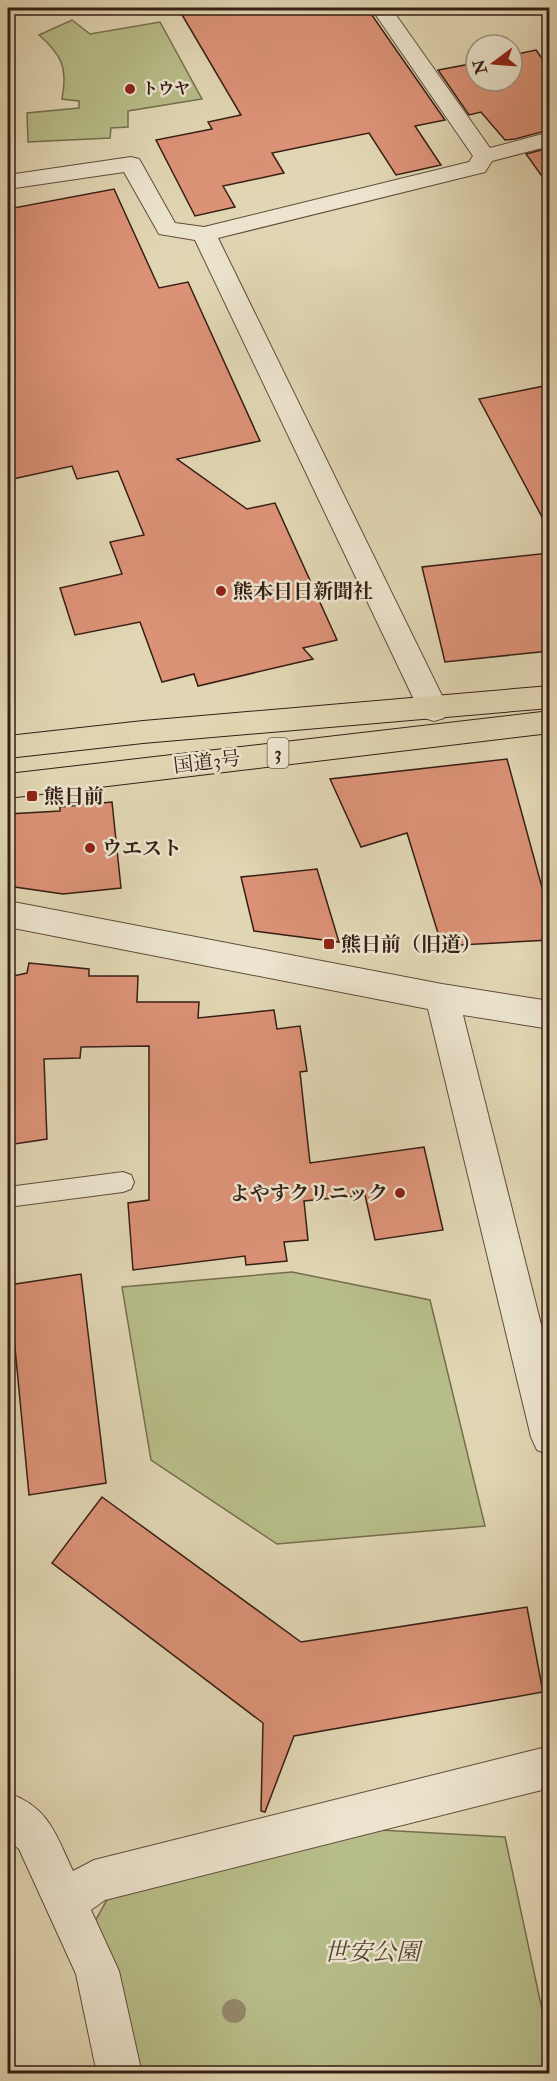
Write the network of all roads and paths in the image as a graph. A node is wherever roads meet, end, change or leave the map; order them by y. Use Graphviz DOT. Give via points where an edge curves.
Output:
graph roads {
  1 [pos="381,8"];
  2 [pos="549,139"];
  3 [pos="484,156"];
  4 [pos="8,182"];
  5 [pos="204,234"];
  6 [pos="549,697"];
  7 [pos="434,710"];
  8 [pos="549,722"];
  9 [pos="8,747"];
  10 [pos="8,786"];
  11 [pos="8,914"];
  12 [pos="442,998"];
  13 [pos="549,1015"];
  14 [pos="123,1182"];
  15 [pos="8,1197"];
  16 [pos="549,1437"];
  17 [pos="549,1767"];
  18 [pos="8,1814"];
  19 [pos="66,1903"];
  20 [pos="120,2073"];
  1 -- 3 [label="street"];
  2 -- 3 [label="street"];
  3 -- 5 [label="street" via="477,167 454,175"];
  4 -- 5 [label="street" via="131,164 167,229"];
  5 -- 7 [label="street"];
  6 -- 7 [label="highway, 国道3号 / 3"];
  7 -- 9 [label="highway, 国道3号 / 3" via="83,737"];
  8 -- 10 [label="highway, 国道3号 / 3"];
  11 -- 12 [label="street"];
  12 -- 13 [label="street"];
  12 -- 16 [label="street"];
  14 -- 15 [label="lane"];
  17 -- 19 [label="street" via="94,1881"];
  18 -- 19 [label="street" via="34,1834"];
  19 -- 20 [label="street" via="97,1971"];
}
